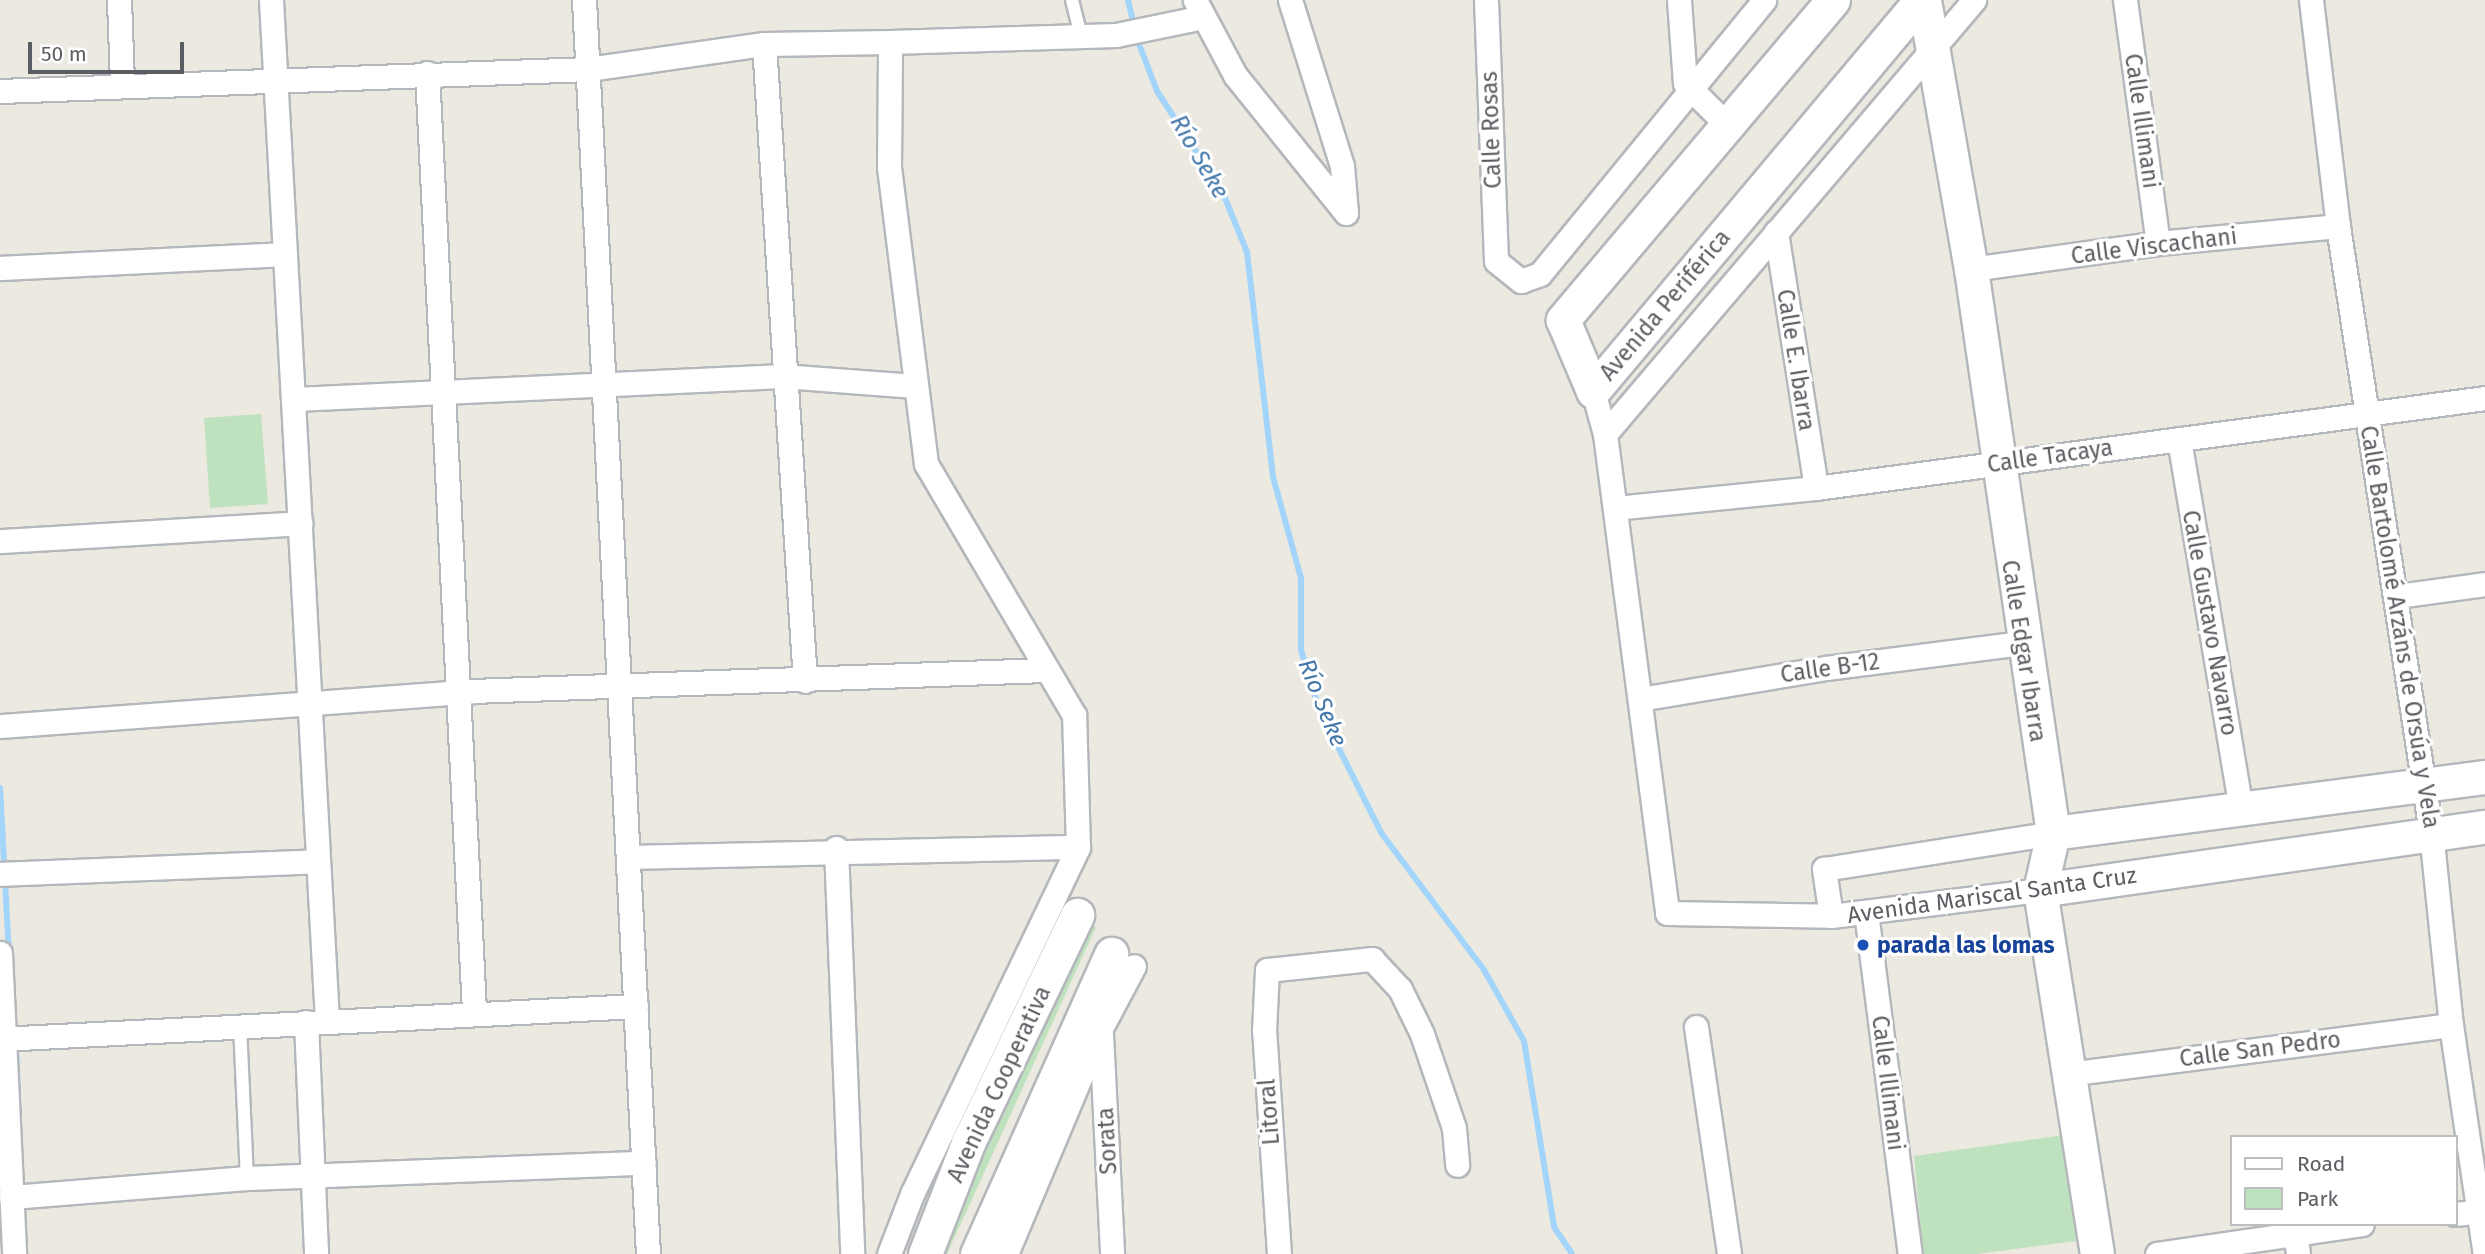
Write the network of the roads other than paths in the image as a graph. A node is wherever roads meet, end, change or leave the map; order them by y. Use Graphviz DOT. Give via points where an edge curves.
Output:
graph roads {
  1 [pos="119,0"];
  2 [pos="271,0"];
  3 [pos="584,0"];
  4 [pos="1072,0"];
  5 [pos="1290,0"];
  6 [pos="1486,0"];
  7 [pos="1679,0"];
  8 [pos="1764,0"];
  9 [pos="1833,0"];
  10 [pos="1922,0"];
  11 [pos="1973,0"];
  12 [pos="2125,0"];
  13 [pos="2311,0"];
  14 [pos="1199,8"];
  15 [pos="1081,36"];
  16 [pos="890,42"];
  17 [pos="764,44"];
  18 [pos="1934,47"];
  19 [pos="588,69"];
  20 [pos="427,74"];
  21 [pos="276,77"];
  22 [pos="122,82"];
  23 [pos="0,91"];
  24 [pos="1688,92"];
  25 [pos="1727,125"];
  26 [pos="2338,226"];
  27 [pos="1776,232"];
  28 [pos="2158,243"];
  29 [pos="285,254"];
  30 [pos="0,268"];
  31 [pos="1970,269"];
  32 [pos="782,376"];
  33 [pos="604,381"];
  34 [pos="915,386"];
  35 [pos="1593,391"];
  36 [pos="443,393"];
  37 [pos="2485,398"];
  38 [pos="295,399"];
  39 [pos="2368,414"];
  40 [pos="1605,434"];
  41 [pos="2179,439"];
  42 [pos="1997,463"];
  43 [pos="1816,488"];
  44 [pos="1615,508"];
  45 [pos="300,523"];
  46 [pos="0,541"];
  47 [pos="2485,584"];
  48 [pos="2397,596"];
  49 [pos="2021,643"];
  50 [pos="1046,670"];
  51 [pos="805,681"];
  52 [pos="617,685"];
  53 [pos="455,693"];
  54 [pos="1640,699"];
  55 [pos="310,705"];
  56 [pos="0,726"];
  57 [pos="2485,777"];
  58 [pos="2421,783"];
  59 [pos="2241,808"];
  60 [pos="2485,827"];
  61 [pos="2431,832"];
  62 [pos="2053,833"];
  63 [pos="836,848"];
  64 [pos="1078,848"];
  65 [pos="628,857"];
  66 [pos="318,861"];
  67 [pos="0,874"];
  68 [pos="2040,891"];
  69 [pos="1866,912"];
  70 [pos="1077,915"];
  71 [pos="1832,916"];
  72 [pos="0,953"];
  73 [pos="1123,960"];
  74 [pos="636,1006"];
  75 [pos="474,1012"];
  76 [pos="316,1021"];
  77 [pos="240,1025"];
  78 [pos="2451,1025"];
  79 [pos="1696,1027"];
  80 [pos="1101,1028"];
  81 [pos="2,1039"];
  82 [pos="2068,1074"];
  83 [pos="644,1163"];
  84 [pos="1457,1165"];
  85 [pos="309,1176"];
  86 [pos="247,1178"];
  87 [pos="11,1197"];
  88 [pos="2482,1211"];
  89 [pos="2457,1214"];
  90 [pos="2355,1226"];
  91 [pos="2297,1243"];
  92 [pos="14,1254"];
  93 [pos="316,1254"];
  94 [pos="648,1254"];
  95 [pos="852,1254"];
  96 [pos="889,1254"];
  97 [pos="925,1254"];
  98 [pos="977,1254"];
  99 [pos="1006,1254"];
  100 [pos="1112,1254"];
  101 [pos="1279,1254"];
  102 [pos="1729,1254"];
  103 [pos="1910,1254"];
  104 [pos="2097,1254"];
  105 [pos="2157,1254"];
  106 [pos="2485,1254"];
  1 -- 22 [label="street"];
  2 -- 21 [label="street"];
  3 -- 19 [label="street"];
  4 -- 15 [label="lane"];
  5 -- 14 [label="street" via="1342,166 1346,213 1235,75"];
  6 -- 24 [label="street, Calle Rosas" via="1496,261 1506,274 1521,281 1539,274"];
  7 -- 24 [label="street" via="1681,74"];
  8 -- 24 [label="street"];
  9 -- 25 [label="street, Avenida Periférica"];
  10 -- 18 [label="street, Calle Edgar Ibarra"];
  10 -- 35 [label="street, Avenida Periférica"];
  11 -- 18 [label="street"];
  12 -- 28 [label="street, Calle Illimani"];
  13 -- 26 [label="street, Calle Bartolomé Arzáns de Orsúa y Vela"];
  14 -- 15 [label="street" via="1144,32"];
  15 -- 16 [label="street"];
  16 -- 17 [label="street"];
  16 -- 34 [label="street" via="889,168"];
  17 -- 19 [label="street"];
  17 -- 32 [label="street"];
  18 -- 27 [label="street"];
  18 -- 31 [label="street, Calle Edgar Ibarra"];
  19 -- 20 [label="street"];
  19 -- 33 [label="street"];
  20 -- 21 [label="street"];
  20 -- 36 [label="street"];
  21 -- 22 [label="street"];
  21 -- 29 [label="street"];
  22 -- 23 [label="street"];
  24 -- 25 [label="street"];
  25 -- 35 [label="street, Avenida Periférica" via="1563,320"];
  26 -- 28 [label="street, Calle Viscachani"];
  26 -- 39 [label="street, Calle Bartolomé Arzáns de Orsúa y Vela"];
  27 -- 40 [label="street"];
  27 -- 43 [label="street, Calle E. Ibarra"];
  28 -- 31 [label="street, Calle Viscachani"];
  29 -- 30 [label="street"];
  29 -- 38 [label="street"];
  31 -- 42 [label="street, Calle Edgar Ibarra"];
  32 -- 33 [label="street"];
  32 -- 34 [label="street"];
  32 -- 51 [label="street"];
  33 -- 36 [label="street"];
  33 -- 52 [label="street"];
  34 -- 50 [label="street" via="926,464"];
  35 -- 40 [label="street"];
  36 -- 38 [label="street"];
  36 -- 53 [label="street"];
  37 -- 39 [label="street, Calle Tacaya"];
  38 -- 45 [label="street"];
  39 -- 41 [label="street, Calle Tacaya"];
  39 -- 48 [label="street, Calle Bartolomé Arzáns de Orsúa y Vela"];
  40 -- 44 [label="street"];
  41 -- 42 [label="street, Calle Tacaya"];
  41 -- 59 [label="street, Calle Gustavo Navarro"];
  42 -- 43 [label="street, Calle Tacaya"];
  42 -- 49 [label="street, Calle Edgar Ibarra"];
  43 -- 44 [label="street, Calle Tacaya"];
  44 -- 54 [label="street"];
  45 -- 46 [label="street"];
  45 -- 55 [label="street"];
  47 -- 48 [label="street"];
  48 -- 58 [label="street, Calle Bartolomé Arzáns de Orsúa y Vela"];
  49 -- 54 [label="street, Calle B-12" via="1826,667"];
  49 -- 62 [label="street, Calle Edgar Ibarra"];
  50 -- 51 [label="street"];
  50 -- 64 [label="street" via="1074,715"];
  51 -- 52 [label="street"];
  52 -- 53 [label="street"];
  52 -- 65 [label="street"];
  53 -- 55 [label="street"];
  53 -- 75 [label="street"];
  54 -- 71 [label="street" via="1667,913"];
  55 -- 56 [label="street"];
  55 -- 66 [label="street"];
  57 -- 58 [label="street, Avenida Mariscal Santa Cruz"];
  58 -- 59 [label="street, Avenida Mariscal Santa Cruz"];
  58 -- 61 [label="street, Calle Bartolomé Arzáns de Orsúa y Vela"];
  59 -- 62 [label="street, Avenida Mariscal Santa Cruz"];
  60 -- 61 [label="street, Avenida Mariscal Santa Cruz"];
  61 -- 68 [label="street, Avenida Mariscal Santa Cruz"];
  61 -- 78 [label="street, Calle Bartolomé Arzáns de Orsúa y Vela"];
  62 -- 68 [label="street, Calle Edgar Ibarra"];
  62 -- 71 [label="street, Avenida Mariscal Santa Cruz" via="1824,869"];
  63 -- 64 [label="street"];
  63 -- 65 [label="street"];
  63 -- 95 [label="street"];
  64 -- 96 [label="street" via="912,1194"];
  65 -- 74 [label="street"];
  66 -- 67 [label="street"];
  66 -- 76 [label="street"];
  68 -- 69 [label="street, Avenida Mariscal Santa Cruz"];
  68 -- 82 [label="street, Calle Edgar Ibarra"];
  69 -- 71 [label="street, Avenida Mariscal Santa Cruz"];
  69 -- 103 [label="street, Calle Illimani"];
  70 -- 97 [label="street, Avenida Cooperativa" via="968,1143"];
  72 -- 81 [label="street"];
  73 -- 80 [label="street"];
  73 -- 98 [label="street, Avenida Cooperativa"];
  74 -- 75 [label="street"];
  74 -- 83 [label="street"];
  75 -- 76 [label="street"];
  76 -- 77 [label="street"];
  76 -- 85 [label="street"];
  77 -- 81 [label="street"];
  77 -- 86 [label="lane"];
  78 -- 82 [label="street, Calle San Pedro"];
  78 -- 88 [label="street, Calle Bartolomé Arzáns de Orsúa y Vela"];
  79 -- 102 [label="street"];
  80 -- 99 [label="street"];
  80 -- 100 [label="street, Sorata"];
  81 -- 87 [label="street"];
  82 -- 104 [label="street, Calle Edgar Ibarra"];
  83 -- 85 [label="street"];
  83 -- 94 [label="street"];
  84 -- 101 [label="street, Litoral" via="1454,1128 1422,1034 1399,989 1372,959 1267,970 1264,1031"];
  85 -- 86 [label="street"];
  85 -- 93 [label="street"];
  86 -- 87 [label="street"];
  87 -- 92 [label="street"];
  88 -- 89 [label="street"];
  88 -- 106 [label="street, Calle Bartolomé Arzáns de Orsúa y Vela"];
  90 -- 91 [label="street"];
  91 -- 105 [label="street"];
}
